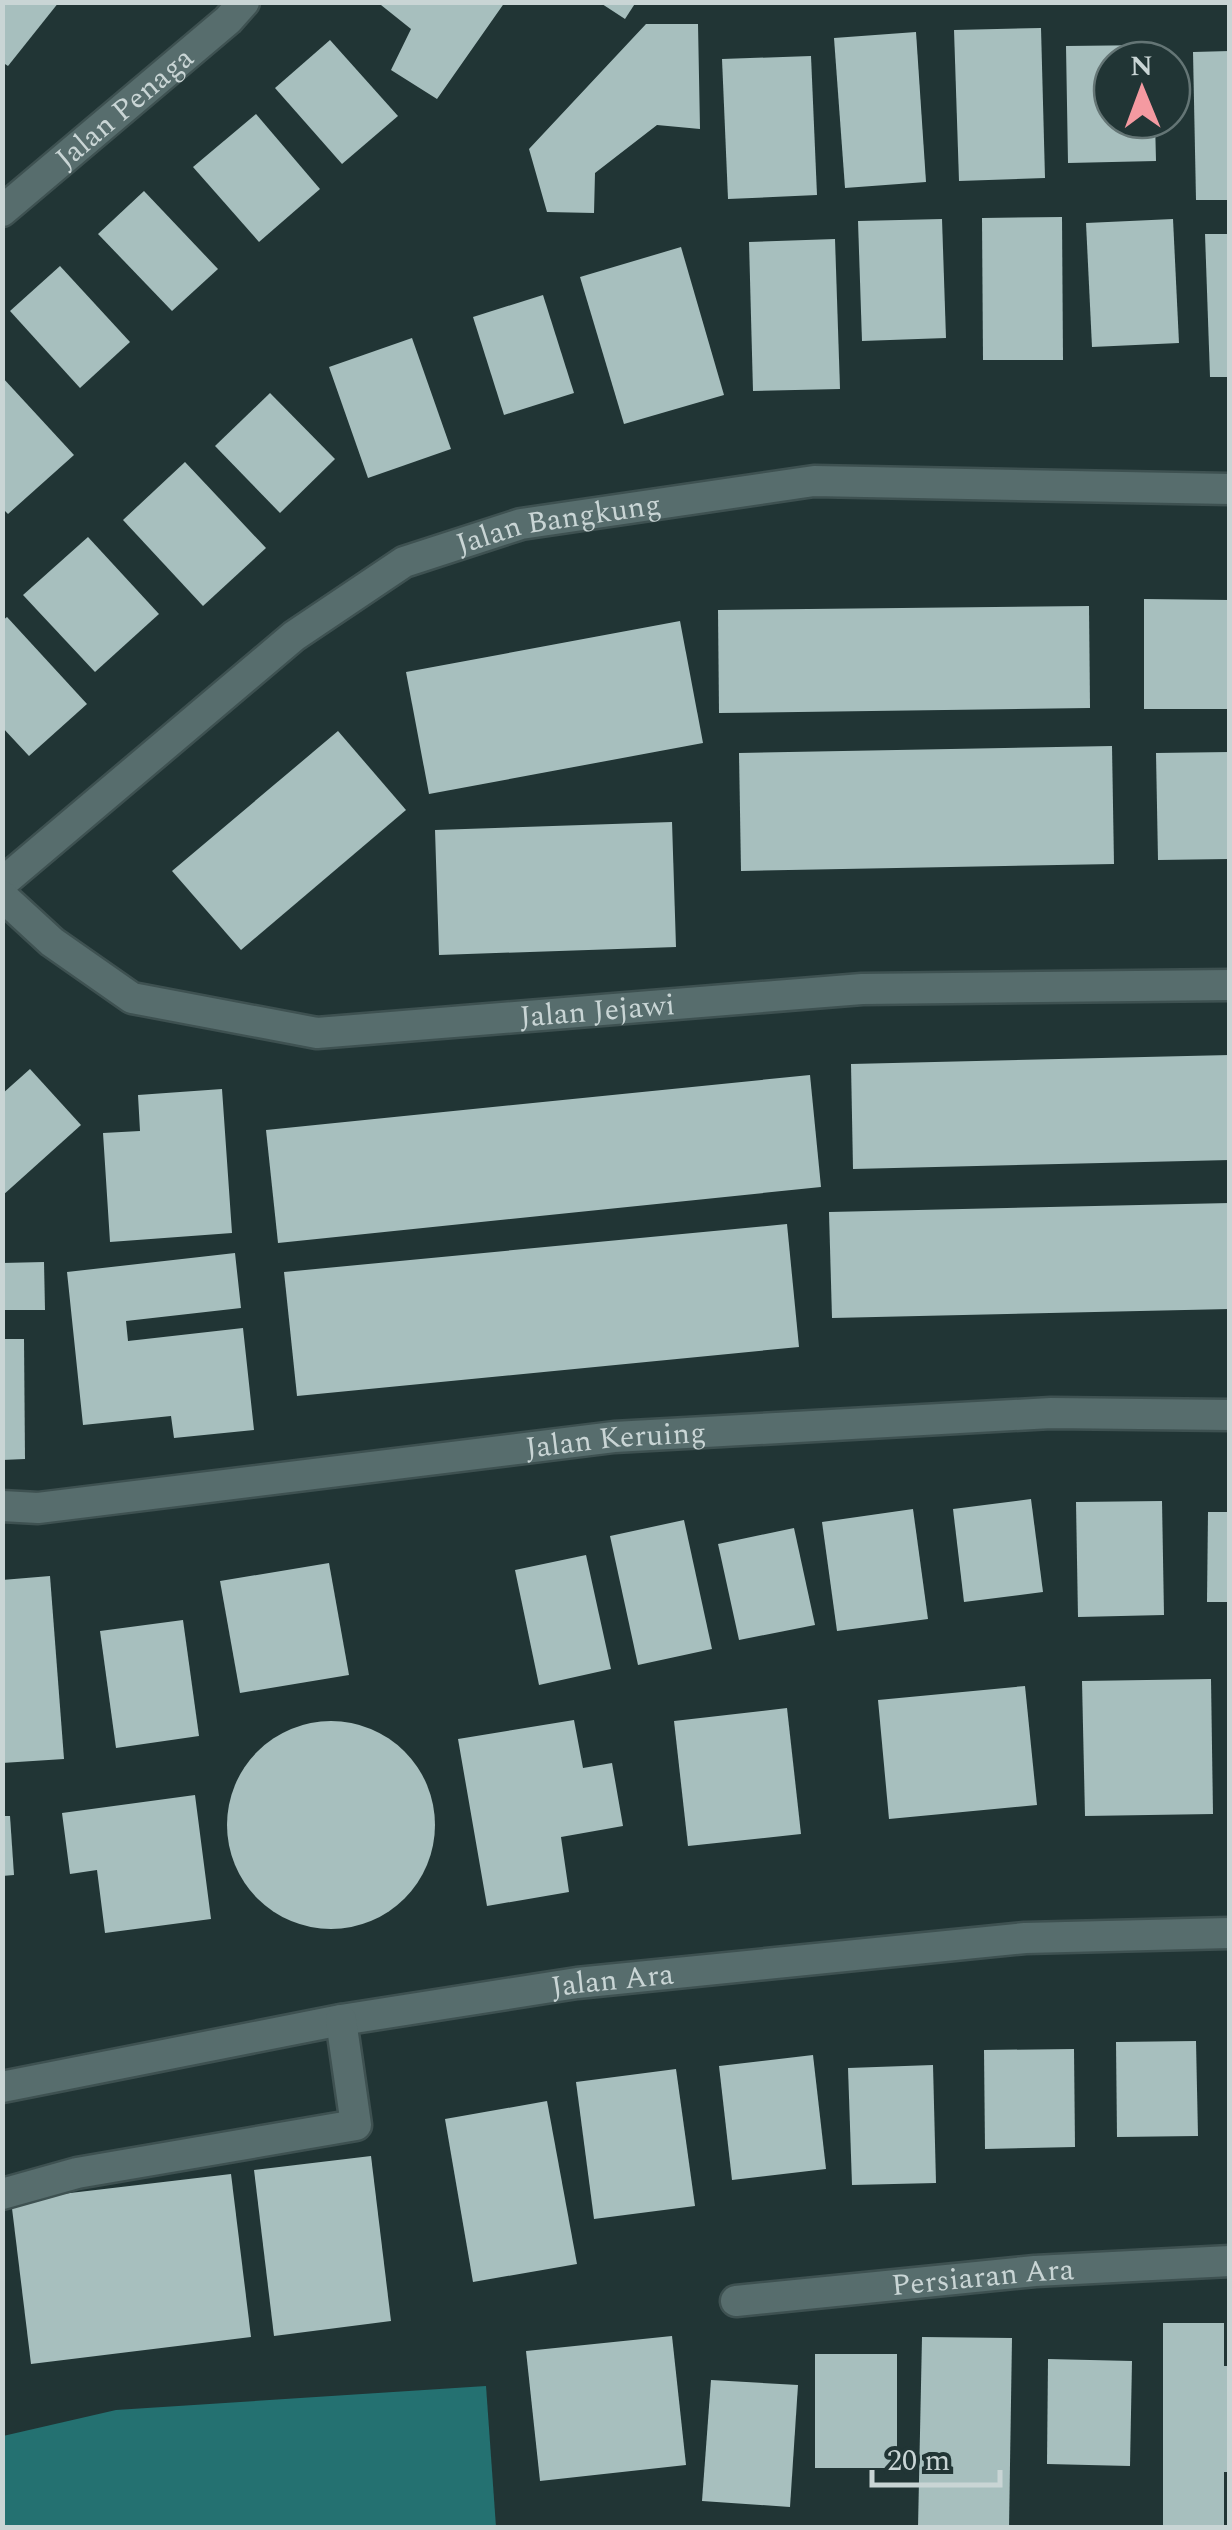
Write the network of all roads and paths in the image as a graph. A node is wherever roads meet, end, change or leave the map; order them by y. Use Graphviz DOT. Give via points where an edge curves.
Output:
graph roads {
  1 [pos="244,2"];
  2 [pos="2,211"];
  3 [pos="1230,489"];
  4 [pos="2,884"];
  5 [pos="2,896"];
  6 [pos="1230,985"];
  7 [pos="1230,1415"];
  8 [pos="2,1506"];
  9 [pos="1230,1933"];
  10 [pos="341,2020"];
  11 [pos="2,2087"];
  12 [pos="2,2194"];
  13 [pos="1230,2261"];
  14 [pos="736,2301"];
  1 -- 2 [label="street, Jalan Penaga"];
  3 -- 4 [label="street, Jalan Bangkung" via="814,481 520,524 404,562 294,636"];
  5 -- 6 [label="street, Jalan Jejawi" via="52,942 132,998 317,1033 862,988"];
  7 -- 8 [label="street, Jalan Keruing" via="1051,1413 614,1437 38,1508"];
  9 -- 10 [label="street, Jalan Ara" via="1025,1938 577,1983"];
  10 -- 11 [label="street, Jalan Ara"];
  10 -- 12 [label="street" via="356,2125 76,2173"];
  13 -- 14 [label="street, Persiaran Ara" via="1035,2271"];
}
